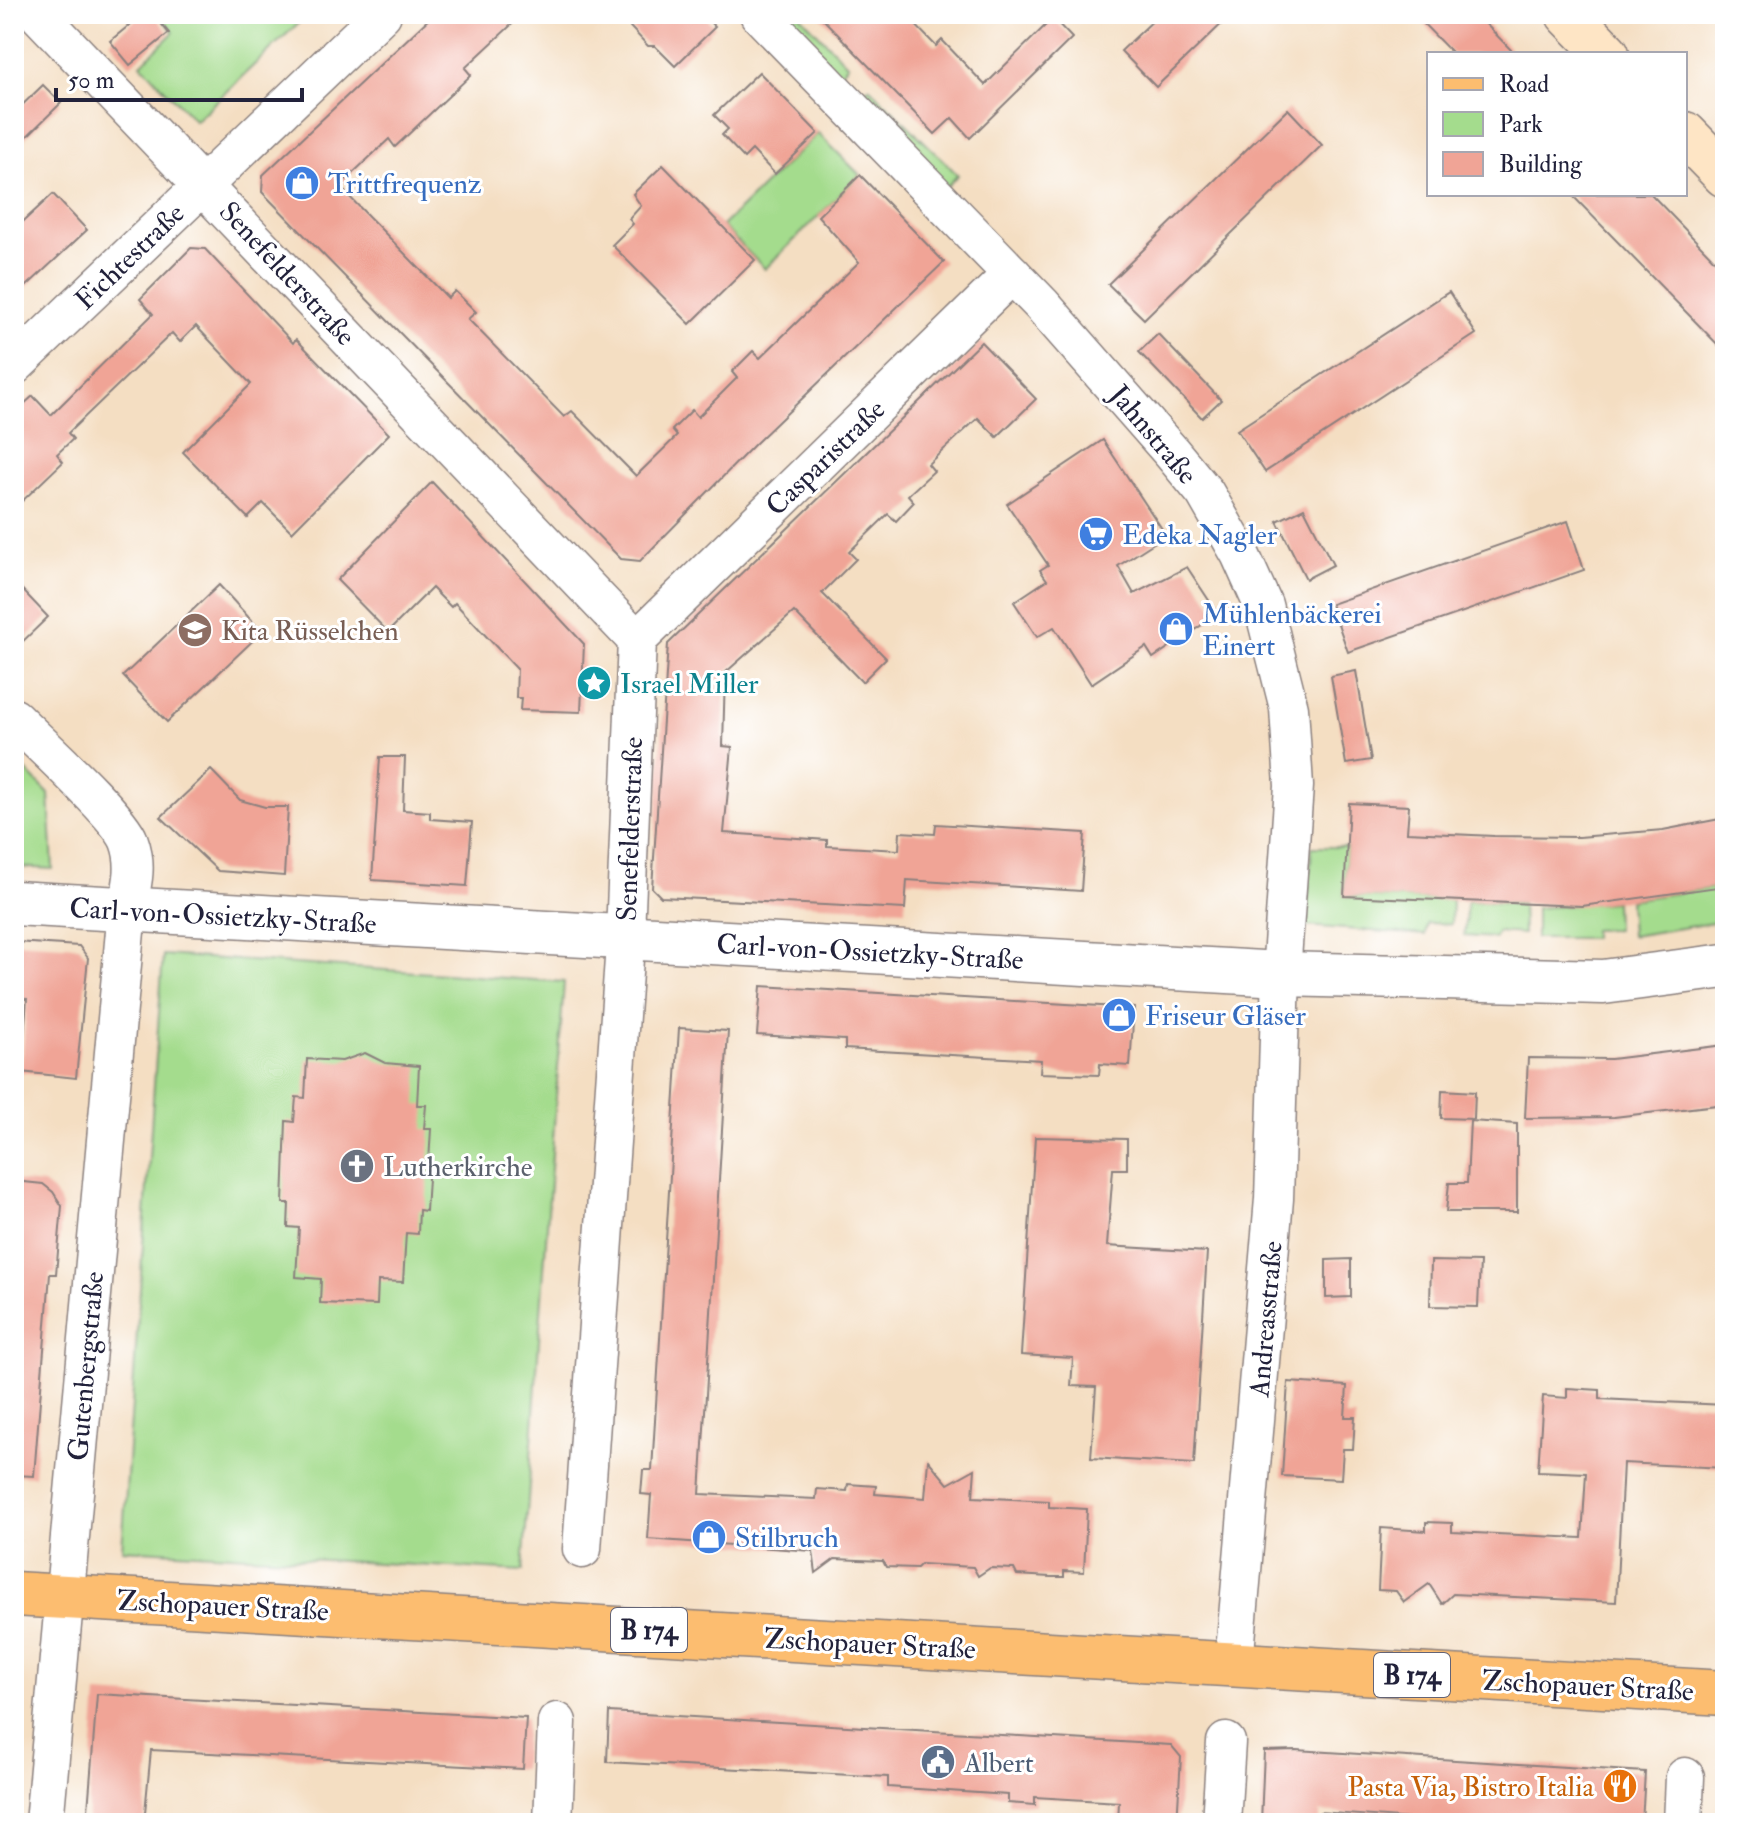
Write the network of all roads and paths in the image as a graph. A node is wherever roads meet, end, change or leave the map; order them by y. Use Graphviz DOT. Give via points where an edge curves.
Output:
graph roads {
  1 [pos="38,14"];
  2 [pos="382,14"];
  3 [pos="759,14"];
  4 [pos="1568,14"];
  5 [pos="1605,52"];
  6 [pos="1687,136"];
  7 [pos="1725,175"];
  8 [pos="205,184"];
  9 [pos="1012,274"];
  10 [pos="14,366"];
  11 [pos="637,640"];
  12 [pos="14,718"];
  13 [pos="14,903"];
  14 [pos="127,909"];
  15 [pos="625,937"];
  16 [pos="1725,966"];
  17 [pos="1281,974"];
  18 [pos="582,1549"];
  19 [pos="14,1594"];
  20 [pos="64,1596"];
  21 [pos="1234,1664"];
  22 [pos="1725,1693"];
  23 [pos="557,1722"];
  24 [pos="1226,1742"];
  25 [pos="1685,1777"];
  26 [pos="44,1823"];
  27 [pos="553,1823"];
  28 [pos="1221,1823"];
  29 [pos="1683,1823"];
  1 -- 8 [label="street, Senefelderstraße"];
  2 -- 8 [label="street, Fichtestraße"];
  3 -- 9 [label="street, Jahnstraße"];
  4 -- 5 [label="main road"];
  6 -- 7 [label="main road"];
  8 -- 10 [label="street, Fichtestraße"];
  8 -- 11 [label="street, Senefelderstraße"];
  9 -- 11 [label="street, Casparistraße"];
  9 -- 17 [label="street, Jahnstraße" via="1205,493 1263,605 1289,708 1294,786"];
  11 -- 15 [label="street, Senefelderstraße"];
  12 -- 14 [label="street, Gutenbergstraße" via="129,839 135,868"];
  13 -- 14 [label="street, Carl-von-Ossietzky-Straße"];
  14 -- 15 [label="street, Carl-von-Ossietzky-Straße"];
  14 -- 20 [label="street, Gutenbergstraße"];
  15 -- 17 [label="street, Carl-von-Ossietzky-Straße"];
  15 -- 18 [label="street, Senefelderstraße"];
  16 -- 17 [label="street, Carl-von-Ossietzky-Straße" via="1603,982"];
  17 -- 21 [label="street, Andreasstraße" via="1274,1199"];
  19 -- 20 [label="main road, Zschopauer Straße / B 174"];
  20 -- 21 [label="main road, Zschopauer Straße / B 174"];
  20 -- 26 [label="street, Gutenbergstraße"];
  21 -- 22 [label="main road, Zschopauer Straße / B 174"];
  23 -- 27 [label="street"];
  24 -- 28 [label="street"];
  25 -- 29 [label="street"];
}
